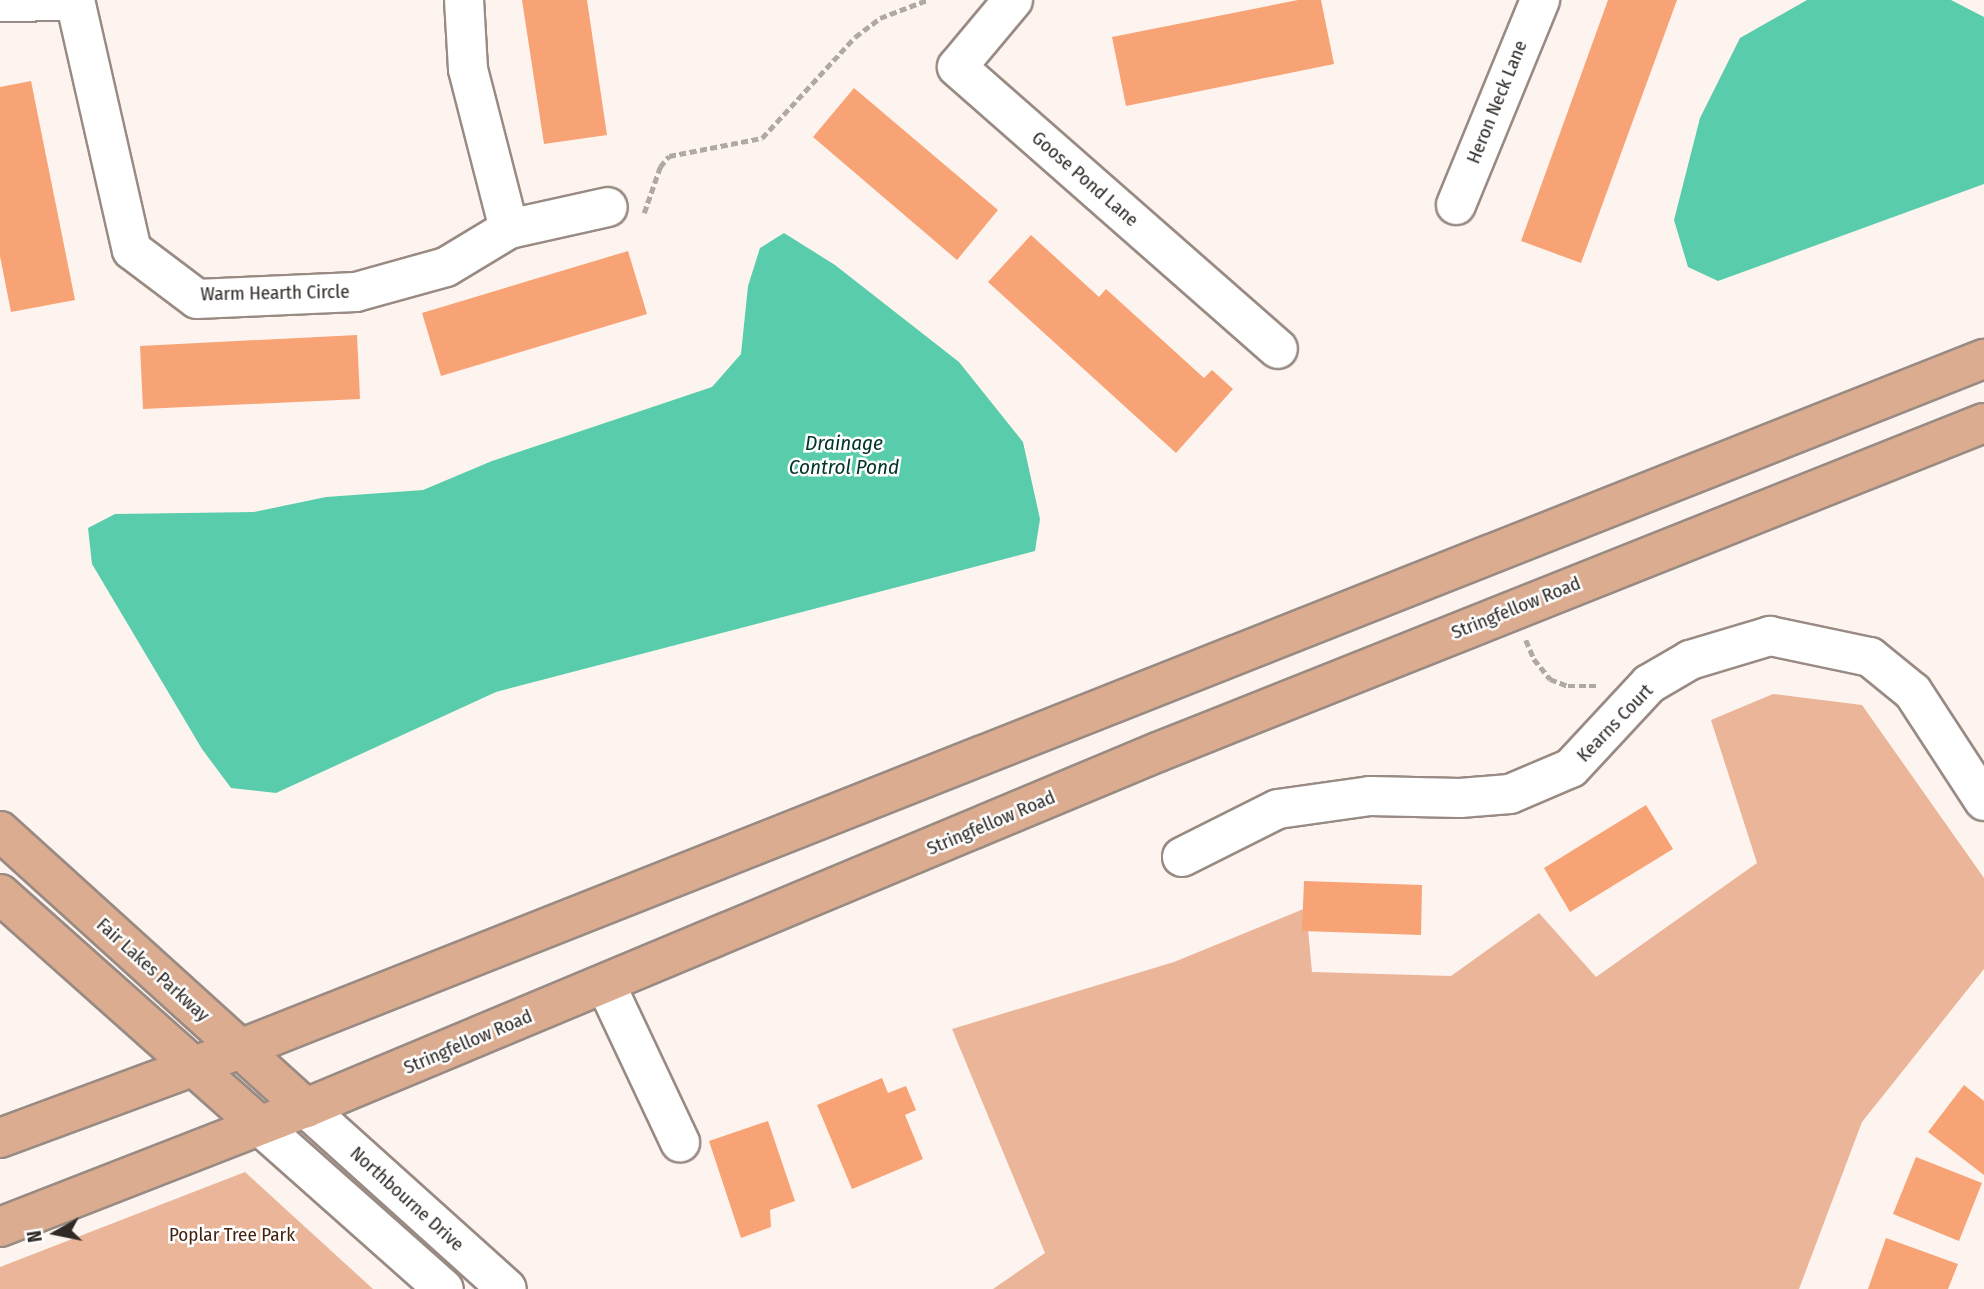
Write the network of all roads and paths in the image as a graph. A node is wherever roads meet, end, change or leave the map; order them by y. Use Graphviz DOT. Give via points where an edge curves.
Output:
graph roads {
  1 [pos="76,0"];
  2 [pos="464,0"];
  3 [pos="927,0"];
  4 [pos="1013,0"];
  5 [pos="1540,0"];
  6 [pos="0,2"];
  7 [pos="1456,205"];
  8 [pos="624,213"];
  9 [pos="509,229"];
  10 [pos="1278,349"];
  11 [pos="1984,359"];
  12 [pos="1984,422"];
  13 [pos="1526,639"];
  14 [pos="1624,708"];
  15 [pos="1984,801"];
  16 [pos="0,831"];
  17 [pos="1182,857"];
  18 [pos="0,894"];
  19 [pos="606,985"];
  20 [pos="240,1049"];
  21 [pos="193,1064"];
  22 [pos="306,1108"];
  23 [pos="259,1125"];
  24 [pos="0,1138"];
  25 [pos="680,1142"];
  26 [pos="0,1227"];
  27 [pos="444,1289"];
  28 [pos="507,1289"];
  1 -- 6 [label="street"];
  1 -- 9 [label="street, Warm Hearth Circle" via="132,250 197,299 356,292 446,267"];
  2 -- 9 [label="street" via="468,69"];
  3 -- 8 [label="path" via="880,18 855,37 762,138 669,156"];
  4 -- 10 [label="street, Goose Pond Lane" via="957,67"];
  5 -- 7 [label="street, Heron Neck Lane"];
  8 -- 9 [label="street, Warm Hearth Circle"];
  11 -- 20 [label="main road"];
  12 -- 19 [label="main road, Stringfellow Road" via="1158,752"];
  13 -- 14 [label="path" via="1550,679 1568,686 1602,686"];
  14 -- 15 [label="street, Kearns Court" via="1649,684 1690,660 1770,636 1870,657 1913,692"];
  14 -- 17 [label="street, Kearns Court" via="1571,768 1510,794 1370,796 1278,809"];
  16 -- 20 [label="main road, Fair Lakes Parkway"];
  18 -- 21 [label="main road"];
  19 -- 22 [label="main road, Stringfellow Road"];
  19 -- 25 [label="street"];
  20 -- 21 [label="main road"];
  20 -- 22 [label="main road, Fair Lakes Parkway"];
  21 -- 23 [label="main road"];
  21 -- 24 [label="main road"];
  22 -- 23 [label="main road, Stringfellow Road"];
  22 -- 28 [label="street, Northbourne Drive"];
  23 -- 26 [label="main road, Stringfellow Road"];
  23 -- 27 [label="street"];
}
